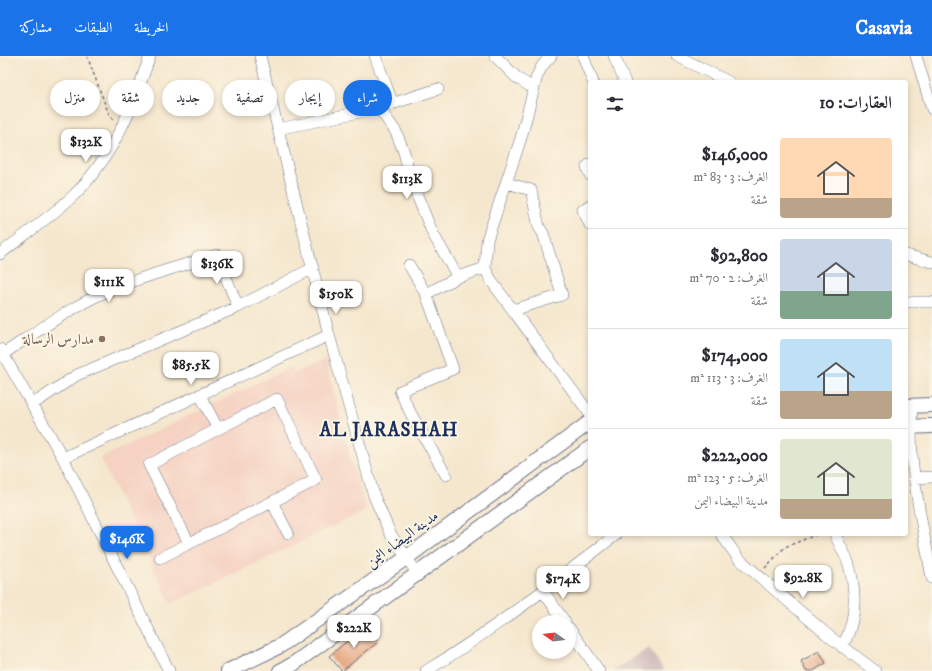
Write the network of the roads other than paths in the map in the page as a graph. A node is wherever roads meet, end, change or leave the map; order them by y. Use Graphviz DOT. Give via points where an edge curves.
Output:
graph roads {
  1 [pos="150,56"];
  2 [pos="260,56"];
  3 [pos="375,56"];
  4 [pos="495,56"];
  5 [pos="550,56"];
  6 [pos="583,56"];
  7 [pos="614,56"];
  8 [pos="677,56"];
  9 [pos="916,56"];
  10 [pos="592,80"];
  11 [pos="624,80"];
  12 [pos="725,80"];
  13 [pos="533,88"];
  14 [pos="438,89"];
  15 [pos="393,104"];
  16 [pos="932,109"];
  17 [pos="343,115"];
  18 [pos="385,116"];
  19 [pos="278,129"];
  20 [pos="507,183"];
  21 [pos="588,206"];
  22 [pos="588,221"];
  23 [pos="0,254"];
  24 [pos="908,256"];
  25 [pos="932,262"];
  26 [pos="409,265"];
  27 [pos="313,268"];
  28 [pos="485,268"];
  29 [pos="458,277"];
  30 [pos="426,294"];
  31 [pos="908,302"];
  32 [pos="932,302"];
  33 [pos="238,307"];
  34 [pos="513,310"];
  35 [pos="329,335"];
  36 [pos="2,351"];
  37 [pos="200,395"];
  38 [pos="33,404"];
  39 [pos="932,405"];
  40 [pos="909,406"];
  41 [pos="588,411"];
  42 [pos="588,423"];
  43 [pos="932,426"];
  44 [pos="908,427"];
  45 [pos="218,429"];
  46 [pos="588,449"];
  47 [pos="63,458"];
  48 [pos="446,476"];
  49 [pos="932,477"];
  50 [pos="914,478"];
  51 [pos="272,502"];
  52 [pos="288,533"];
  53 [pos="614,536"];
  54 [pos="722,536"];
  55 [pos="836,536"];
  56 [pos="189,543"];
  57 [pos="160,558"];
  58 [pos="406,558"];
  59 [pos="417,573"];
  60 [pos="932,578"];
  61 [pos="543,591"];
  62 [pos="560,615"];
  63 [pos="576,638"];
  64 [pos="842,647"];
  65 [pos="290,669"];
  66 [pos="169,671"];
  67 [pos="228,671"];
  68 [pos="426,671"];
  69 [pos="599,671"];
  70 [pos="875,671"];
  1 -- 23 [label="street" via="109,152 74,195"];
  2 -- 19 [label="street"];
  3 -- 15 [label="street"];
  4 -- 13 [label="street" via="517,78"];
  5 -- 13 [label="street" via="542,66"];
  6 -- 10 [label="street"];
  7 -- 11 [label="street"];
  8 -- 12 [label="street"];
  9 -- 16 [label="street"];
  13 -- 20 [label="street"];
  14 -- 15 [label="street"];
  17 -- 19 [label="street"];
  18 -- 29 [label="street" via="396,132 412,181 434,234"];
  19 -- 27 [label="street"];
  20 -- 28 [label="street" via="487,240"];
  20 -- 34 [label="street" via="531,190 539,227 562,296"];
  21 -- 22 [label="street" via="583,210"];
  24 -- 25 [label="street"];
  26 -- 30 [label="street"];
  27 -- 33 [label="street"];
  27 -- 35 [label="street"];
  28 -- 29 [label="street"];
  28 -- 34 [label="street"];
  29 -- 30 [label="street"];
  30 -- 48 [label="street" via="453,369 400,391"];
  31 -- 32 [label="street"];
  33 -- 36 [label="street" via="217,255 110,290 68,311"];
  33 -- 38 [label="street" via="85,372"];
  34 -- 41 [label="street"];
  35 -- 37 [label="street"];
  35 -- 58 [label="street" via="374,496 390,533"];
  36 -- 38 [label="street"];
  37 -- 45 [label="street"];
  37 -- 47 [label="street"];
  38 -- 47 [label="street"];
  39 -- 40 [label="main road"];
  40 -- 44 [label="street"];
  42 -- 58 [label="main road, مدينة البيضاء اليمن"];
  43 -- 44 [label="main road"];
  44 -- 50 [label="street"];
  45 -- 51 [label="street" via="277,399 316,480"];
  45 -- 56 [label="street" via="149,465"];
  46 -- 59 [label="main road"];
  47 -- 66 [label="street"];
  49 -- 50 [label="street"];
  50 -- 60 [label="street"];
  51 -- 52 [label="street"];
  51 -- 56 [label="street"];
  53 -- 61 [label="street"];
  54 -- 64 [label="street" via="732,551 758,576"];
  55 -- 64 [label="street" via="849,566 854,596 852,626"];
  56 -- 57 [label="street"];
  58 -- 59 [label="street"];
  58 -- 67 [label="main road, مدينة البيضاء اليمن" via="280,646"];
  59 -- 65 [label="main road"];
  61 -- 62 [label="street"];
  61 -- 68 [label="street" via="456,653"];
  63 -- 69 [label="street"];
  64 -- 70 [label="street"];
}
